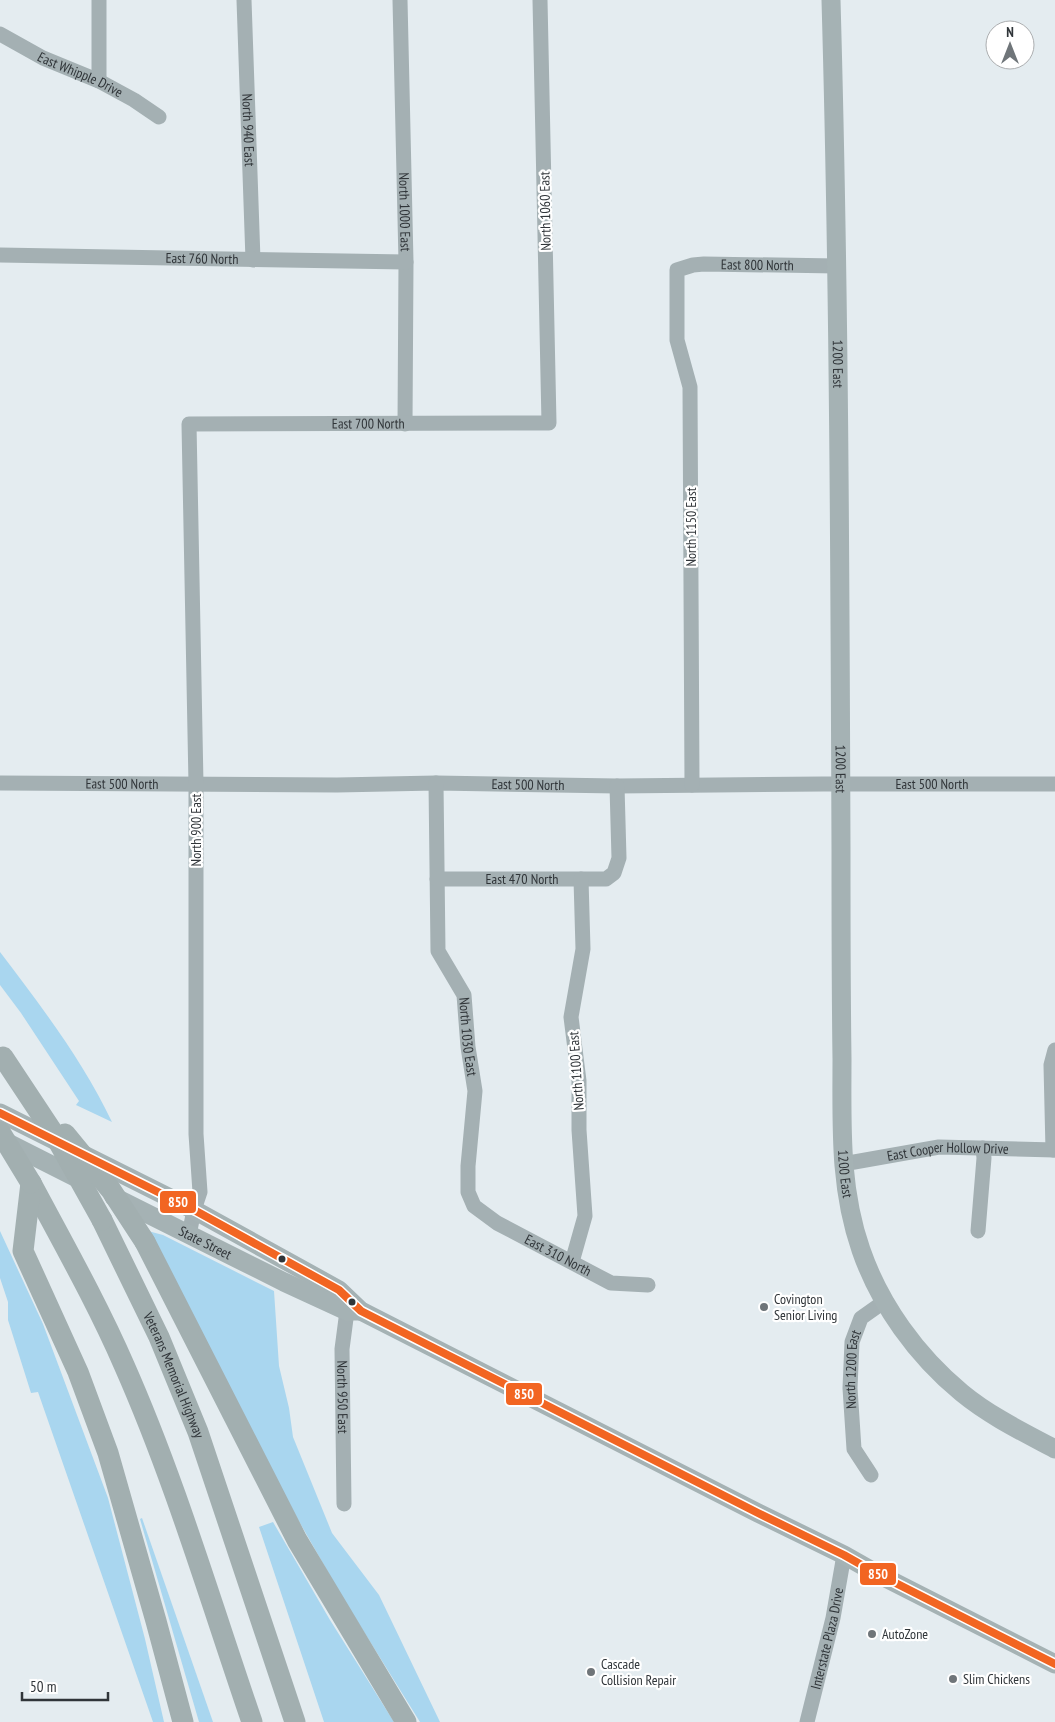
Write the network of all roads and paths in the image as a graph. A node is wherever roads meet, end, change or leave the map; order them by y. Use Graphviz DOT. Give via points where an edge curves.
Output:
graph roads {
  1 [pos="99,0"];
  2 [pos="244,0"];
  3 [pos="400,0"];
  4 [pos="540,0"];
  5 [pos="831,0"];
  6 [pos="0,34"];
  7 [pos="99,81"];
  8 [pos="160,116"];
  9 [pos="0,255"];
  10 [pos="253,260"];
  11 [pos="406,262"];
  12 [pos="837,266"];
  13 [pos="677,270"];
  14 [pos="549,423"];
  15 [pos="189,424"];
  16 [pos="405,424"];
  17 [pos="0,783"];
  18 [pos="436,783"];
  19 [pos="196,784"];
  20 [pos="840,784"];
  21 [pos="1055,784"];
  22 [pos="692,785"];
  23 [pos="617,786"];
  24 [pos="438,879"];
  25 [pos="581,880"];
  26 [pos="1055,1050"];
  27 [pos="2,1054"];
  28 [pos="29,1095"];
  29 [pos="0,1113"];
  30 [pos="0,1132"];
  31 [pos="0,1138"];
  32 [pos="983,1148"];
  33 [pos="1054,1150"];
  34 [pos="843,1164"];
  35 [pos="31,1183"];
  36 [pos="474,1206"];
  37 [pos="194,1210"];
  38 [pos="978,1231"];
  39 [pos="189,1235"];
  40 [pos="572,1262"];
  41 [pos="648,1285"];
  42 [pos="885,1301"];
  43 [pos="354,1311"];
  44 [pos="1055,1449"];
  45 [pos="871,1475"];
  46 [pos="344,1504"];
  47 [pos="844,1555"];
  48 [pos="1055,1664"];
  49 [pos="183,1722"];
  50 [pos="252,1722"];
  51 [pos="296,1722"];
  52 [pos="406,1722"];
  53 [pos="807,1722"];
  1 -- 7 [label="street"];
  2 -- 10 [label="street, North 940 East"];
  3 -- 11 [label="street, North 1000 East"];
  4 -- 14 [label="street, North 1060 East"];
  5 -- 12 [label="main road, 1200 East"];
  6 -- 7 [label="street, East Whipple Drive" via="43,58"];
  7 -- 8 [label="street, East Whipple Drive"];
  9 -- 10 [label="street, East 760 North"];
  10 -- 11 [label="street, East 760 North"];
  11 -- 16 [label="street, North 1000 East"];
  12 -- 13 [label="street, East 800 North" via="704,264"];
  12 -- 20 [label="main road, 1200 East"];
  13 -- 22 [label="street, North 1150 East" via="677,340 690,387"];
  14 -- 16 [label="street, East 700 North"];
  15 -- 16 [label="street, East 700 North"];
  15 -- 19 [label="street, North 900 East"];
  17 -- 19 [label="street, East 500 North"];
  18 -- 19 [label="street, East 500 North"];
  18 -- 23 [label="street, East 500 North"];
  18 -- 24 [label="street, North 1030 East"];
  19 -- 37 [label="street, North 900 East" via="196,1134 200,1192"];
  20 -- 21 [label="street, East 500 North"];
  20 -- 22 [label="street, East 500 North"];
  20 -- 34 [label="main road, 1200 East"];
  22 -- 23 [label="street, East 500 North"];
  23 -- 25 [label="street, East 470 North" via="619,858 614,873 606,880"];
  24 -- 25 [label="street, East 470 North"];
  24 -- 36 [label="street, North 1030 East" via="438,951 464,995 475,1091 468,1164 468,1192"];
  25 -- 40 [label="street, North 1100 East" via="583,950 572,1017 586,1216"];
  26 -- 33 [label="street" via="1050,1065"];
  27 -- 28 [label="highway, Veterans Memorial Highway, bridge"];
  28 -- 51 [label="highway, Veterans Memorial Highway, bridge" via="74,1168 159,1336 198,1432"];
  28 -- 52 [label="highway, bridge" via="92,1166 146,1242 297,1540"];
  29 -- 37 [label="main road, State Street"];
  30 -- 35 [label="highway, bridge"];
  31 -- 39 [label="main road, State Street"];
  32 -- 33 [label="street, East Cooper Hollow Drive"];
  32 -- 34 [label="street, East Cooper Hollow Drive" via="939,1147"];
  32 -- 38 [label="street"];
  34 -- 42 [label="main road, 1200 East" via="851,1218 862,1253"];
  35 -- 49 [label="highway" via="22,1252 78,1372 108,1453"];
  35 -- 50 [label="highway" via="108,1329 157,1445"];
  36 -- 40 [label="street, East 310 North" via="497,1223"];
  37 -- 39 [label="street, North 900 East"];
  37 -- 43 [label="main road, State Street" via="339,1290"];
  39 -- 43 [label="main road, State Street" via="284,1282"];
  40 -- 41 [label="street, East 310 North" via="611,1283"];
  42 -- 44 [label="main road, 1200 East" via="918,1349 961,1392 1015,1428"];
  42 -- 45 [label="street, North 1200 East" via="862,1318 852,1342 850,1388 854,1449"];
  43 -- 46 [label="street, North 950 East" via="342,1349"];
  43 -- 47 [label="main road, State Street"];
  47 -- 48 [label="main road, State Street"];
  47 -- 53 [label="street, Interstate Plaza Drive" via="833,1618"];
}
